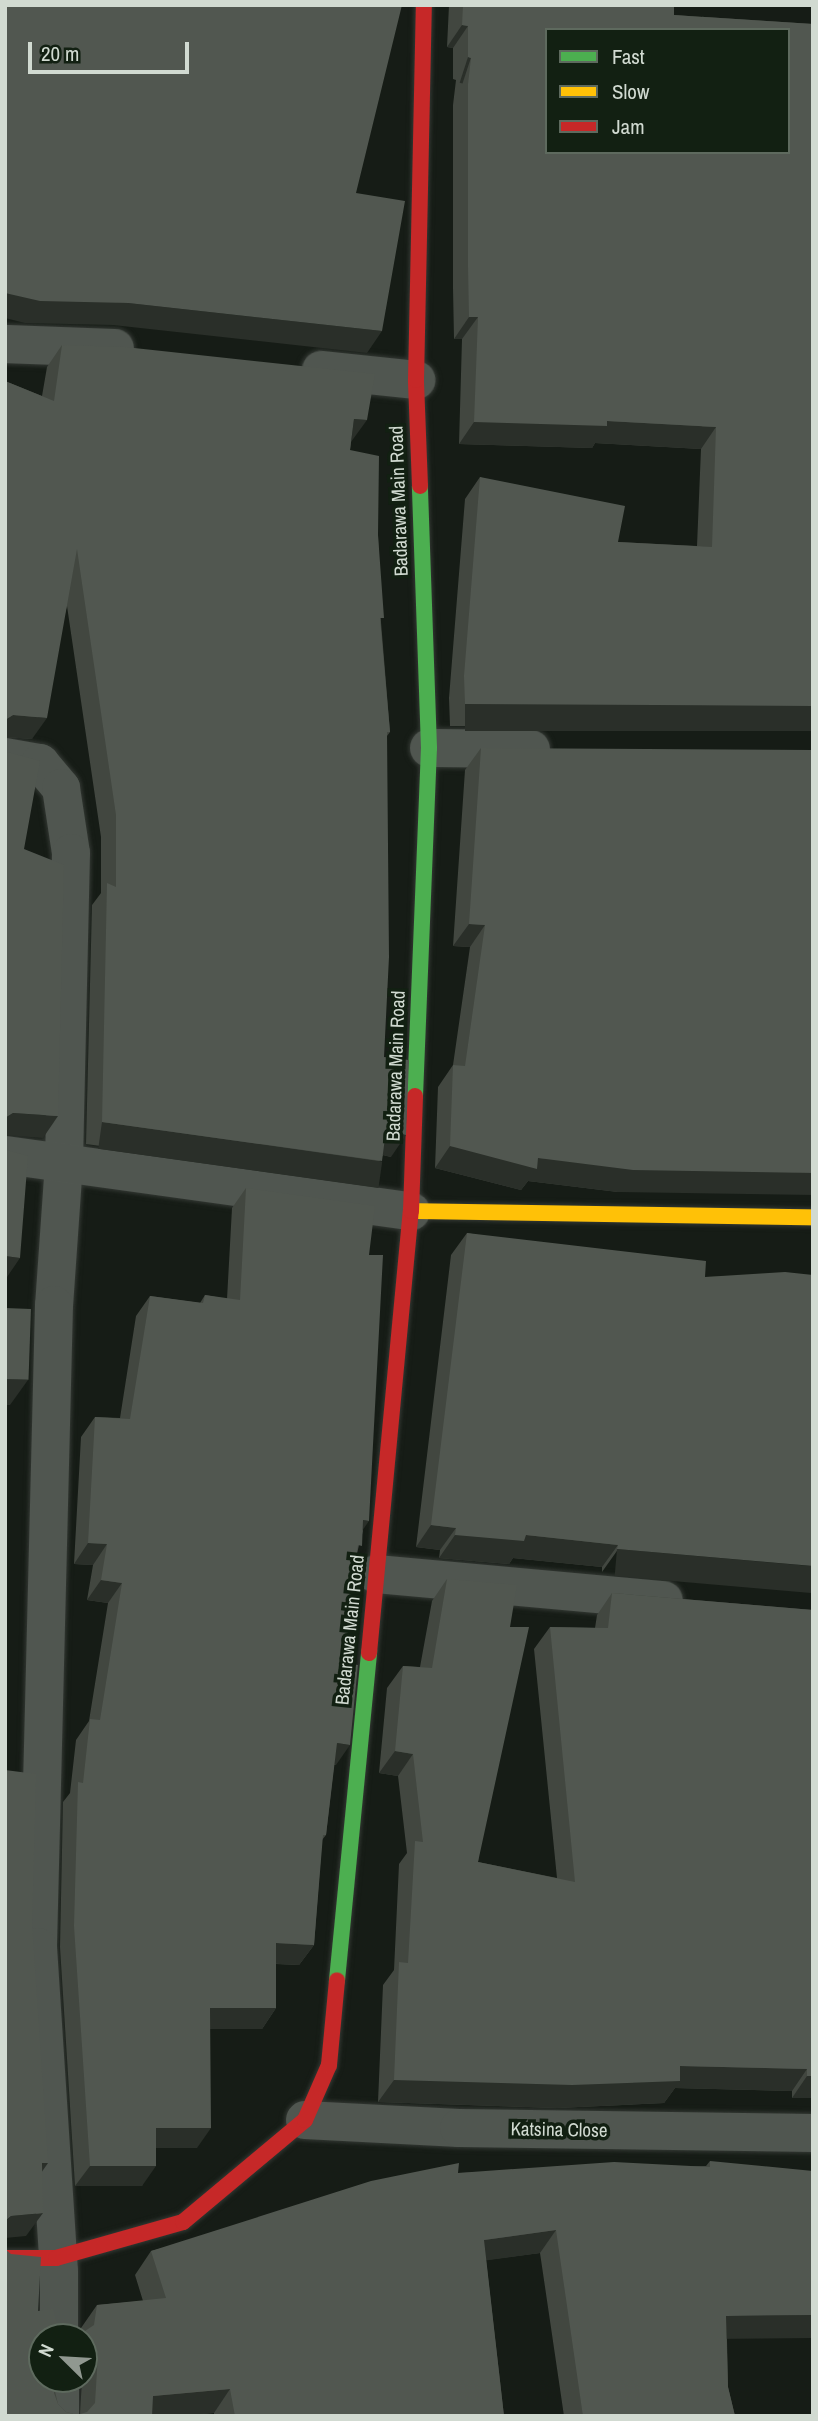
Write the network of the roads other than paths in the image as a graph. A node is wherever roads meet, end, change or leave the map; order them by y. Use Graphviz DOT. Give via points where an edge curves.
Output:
graph roads {
  1 [pos="424,5"];
  2 [pos="5,344"];
  3 [pos="153,352"];
  4 [pos="291,367"];
  5 [pos="416,380"];
  6 [pos="429,748"];
  7 [pos="566,749"];
  8 [pos="5,757"];
  9 [pos="5,1155"];
  10 [pos="65,1163"];
  11 [pos="411,1212"];
  12 [pos="813,1217"];
  13 [pos="376,1574"];
  14 [pos="696,1603"];
  15 [pos="305,2120"];
  16 [pos="813,2133"];
  17 [pos="5,2258"];
  18 [pos="56,2258"];
  19 [pos="59,2323"];
  20 [pos="60,2393"];
  21 [pos="60,2416"];
  1 -- 5 [label="street, Badarawa Main Road"];
  2 -- 3 [label="street"];
  4 -- 5 [label="street"];
  5 -- 6 [label="street, Badarawa Main Road"];
  6 -- 7 [label="street"];
  6 -- 11 [label="street, Badarawa Main Road"];
  8 -- 10 [label="street" via="40,763 61,788 71,853"];
  9 -- 10 [label="street"];
  10 -- 11 [label="street"];
  10 -- 18 [label="street" via="54,1305 38,1947"];
  11 -- 12 [label="street"];
  11 -- 13 [label="street, Badarawa Main Road"];
  13 -- 14 [label="street"];
  13 -- 15 [label="street, Badarawa Main Road" via="329,2065"];
  15 -- 16 [label="street, Katsina Close" via="485,2129"];
  15 -- 18 [label="street" via="183,2222"];
  17 -- 18 [label="street"];
  18 -- 19 [label="street"];
  20 -- 21 [label="street"];
}
